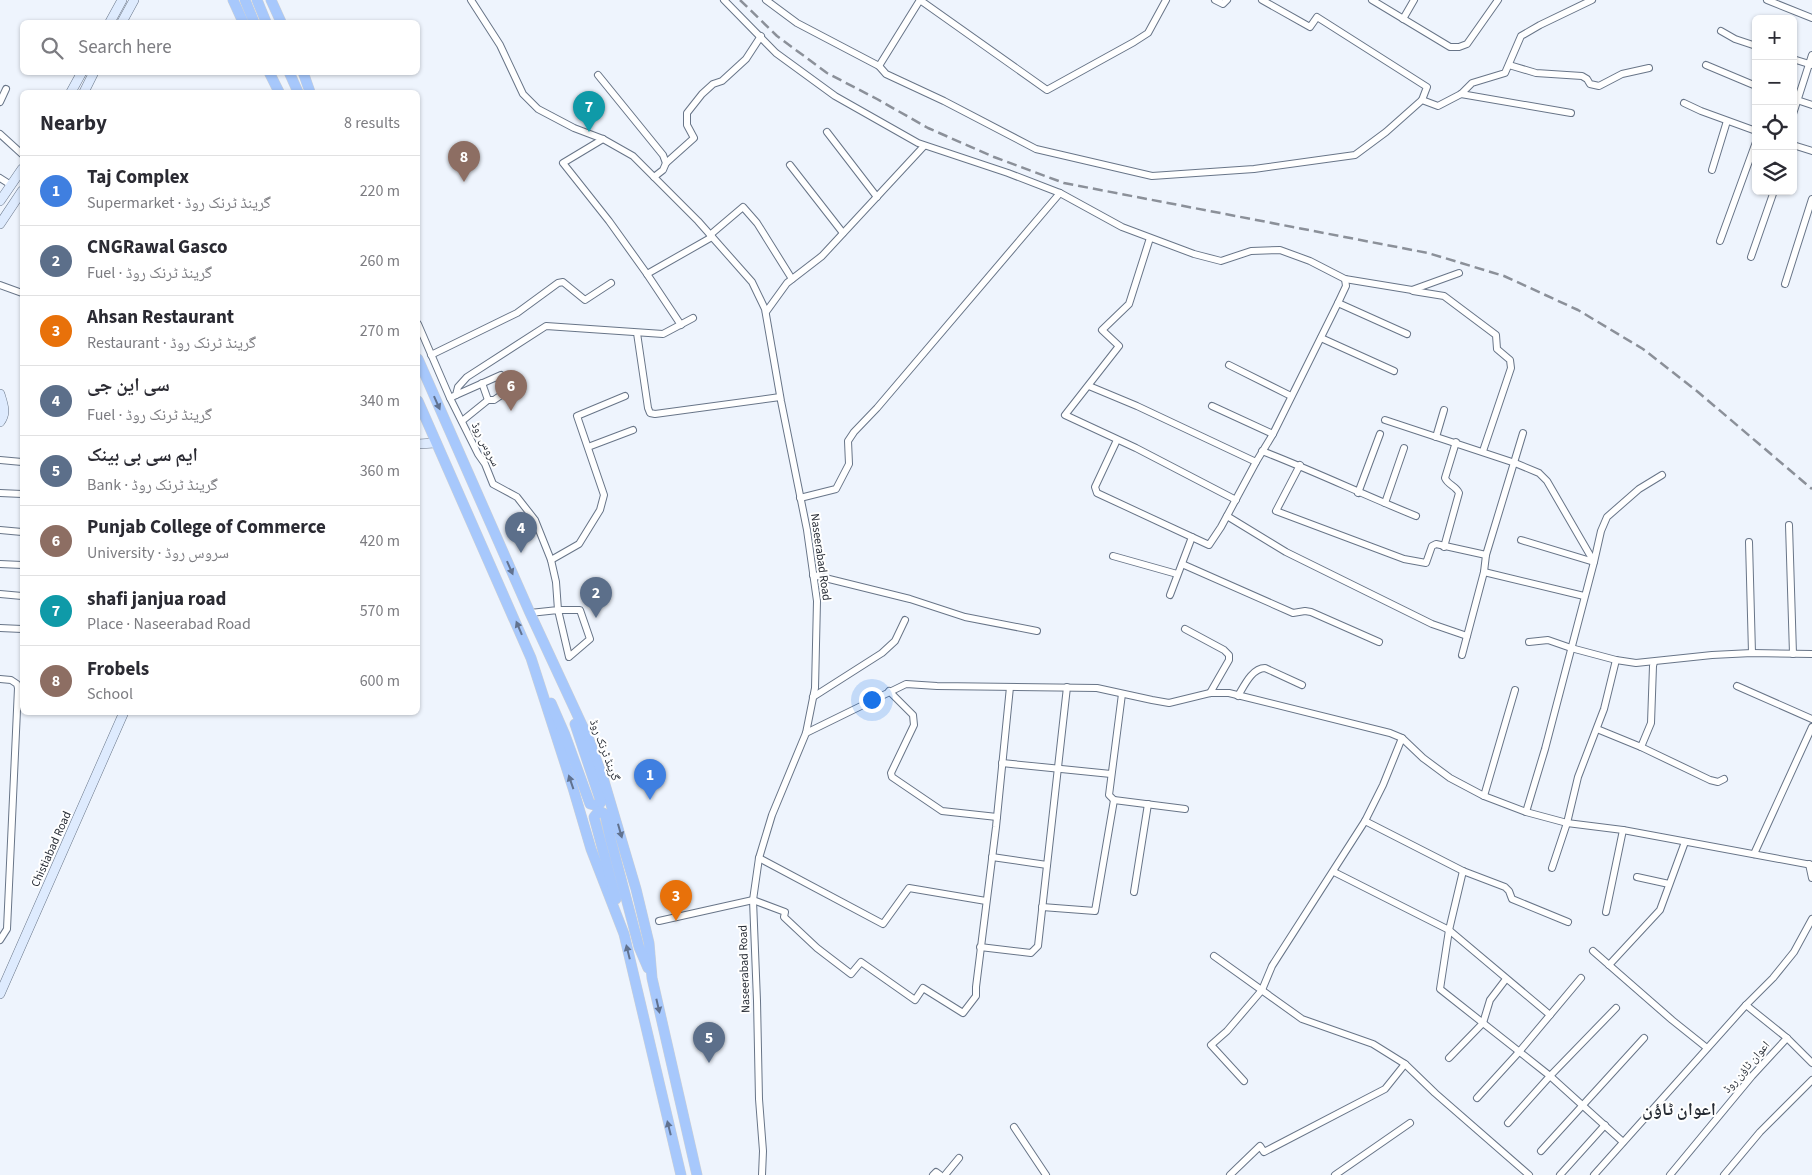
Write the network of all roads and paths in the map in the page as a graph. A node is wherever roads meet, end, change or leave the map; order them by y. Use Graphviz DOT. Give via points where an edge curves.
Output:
graph roads {
  1 [pos="122,0"];
  2 [pos="134,0"];
  3 [pos="233,0"];
  4 [pos="245,0"];
  5 [pos="257,0"];
  6 [pos="271,0"];
  7 [pos="471,0"];
  8 [pos="724,0"];
  9 [pos="766,0"];
  10 [pos="920,0"];
  11 [pos="1166,0"];
  12 [pos="1215,0"];
  13 [pos="1227,0"];
  14 [pos="1262,0"];
  15 [pos="1372,0"];
  16 [pos="1414,0"];
  17 [pos="1498,0"];
  18 [pos="1592,0"];
  19 [pos="1767,0"];
  20 [pos="1812,18"];
  21 [pos="1403,19"];
  22 [pos="111,20"];
  23 [pos="123,20"];
  24 [pos="242,20"];
  25 [pos="253,20"];
  26 [pos="265,20"];
  27 [pos="280,20"];
  28 [pos="1721,30"];
  29 [pos="761,36"];
  30 [pos="1752,44"];
  31 [pos="1812,55"];
  32 [pos="1797,59"];
  33 [pos="1811,64"];
  34 [pos="1509,65"];
  35 [pos="1706,65"];
  36 [pos="879,66"];
  37 [pos="1649,68"];
  38 [pos="80,75"];
  39 [pos="92,75"];
  40 [pos="270,75"];
  41 [pos="278,75"];
  42 [pos="290,75"];
  43 [pos="304,75"];
  44 [pos="598,75"];
  45 [pos="1752,84"];
  46 [pos="6,89"];
  47 [pos="72,90"];
  48 [pos="85,90"];
  49 [pos="278,90"];
  50 [pos="284,90"];
  51 [pos="297,90"];
  52 [pos="309,90"];
  53 [pos="1461,94"];
  54 [pos="1797,96"];
  55 [pos="1422,100"];
  56 [pos="1797,101"];
  57 [pos="0,102"];
  58 [pos="1684,103"];
  59 [pos="1812,105"];
  60 [pos="1571,113"];
  61 [pos="1727,121"];
  62 [pos="1752,130"];
  63 [pos="827,132"];
  64 [pos="0,134"];
  65 [pos="603,139"];
  66 [pos="924,146"];
  67 [pos="1797,146"];
  68 [pos="1753,150"];
  69 [pos="1812,151"];
  70 [pos="20,152"];
  71 [pos="666,163"];
  72 [pos="790,165"];
  73 [pos="1712,170"];
  74 [pos="20,172"];
  75 [pos="654,177"];
  76 [pos="0,178"];
  77 [pos="11,185"];
  78 [pos="1060,193"];
  79 [pos="20,194"];
  80 [pos="1773,195"];
  81 [pos="877,197"];
  82 [pos="1812,199"];
  83 [pos="0,201"];
  84 [pos="0,224"];
  85 [pos="843,234"];
  86 [pos="711,236"];
  87 [pos="1150,238"];
  88 [pos="1720,241"];
  89 [pos="1751,257"];
  90 [pos="1459,273"];
  91 [pos="647,274"];
  92 [pos="792,279"];
  93 [pos="1345,279"];
  94 [pos="611,283"];
  95 [pos="1786,284"];
  96 [pos="0,285"];
  97 [pos="1412,290"];
  98 [pos="20,292"];
  99 [pos="1338,303"];
  100 [pos="766,312"];
  101 [pos="693,318"];
  102 [pos="681,324"];
  103 [pos="420,329"];
  104 [pos="637,333"];
  105 [pos="1407,334"];
  106 [pos="1321,338"];
  107 [pos="431,355"];
  108 [pos="420,364"];
  109 [pos="1229,365"];
  110 [pos="1394,371"];
  111 [pos="501,375"];
  112 [pos="482,383"];
  113 [pos="1089,386"];
  114 [pos="513,387"];
  115 [pos="0,394"];
  116 [pos="626,396"];
  117 [pos="1291,396"];
  118 [pos="453,397"];
  119 [pos="780,397"];
  120 [pos="488,400"];
  121 [pos="2,405"];
  122 [pos="420,406"];
  123 [pos="1212,406"];
  124 [pos="1444,410"];
  125 [pos="1385,420"];
  126 [pos="462,421"];
  127 [pos="0,422"];
  128 [pos="633,430"];
  129 [pos="1523,433"];
  130 [pos="1273,434"];
  131 [pos="1380,434"];
  132 [pos="1436,436"];
  133 [pos="1117,440"];
  134 [pos="1456,442"];
  135 [pos="436,443"];
  136 [pos="420,444"];
  137 [pos="588,447"];
  138 [pos="1404,448"];
  139 [pos="1262,451"];
  140 [pos="1483,451"];
  141 [pos="0,460"];
  142 [pos="20,462"];
  143 [pos="1256,462"];
  144 [pos="1515,462"];
  145 [pos="1300,465"];
  146 [pos="1662,475"];
  147 [pos="0,493"];
  148 [pos="1358,493"];
  149 [pos="20,494"];
  150 [pos="800,498"];
  151 [pos="1236,500"];
  152 [pos="1385,503"];
  153 [pos="1227,516"];
  154 [pos="1416,516"];
  155 [pos="1789,524"];
  156 [pos="0,530"];
  157 [pos="20,532"];
  158 [pos="1192,538"];
  159 [pos="1521,540"];
  160 [pos="1749,542"];
  161 [pos="1444,547"];
  162 [pos="1486,555"];
  163 [pos="1113,556"];
  164 [pos="551,560"];
  165 [pos="1594,562"];
  166 [pos="0,564"];
  167 [pos="1182,564"];
  168 [pos="20,565"];
  169 [pos="1484,572"];
  170 [pos="1177,574"];
  171 [pos="814,575"];
  172 [pos="0,594"];
  173 [pos="1170,595"];
  174 [pos="20,596"];
  175 [pos="1584,596"];
  176 [pos="558,610"];
  177 [pos="530,613"];
  178 [pos="905,620"];
  179 [pos="0,628"];
  180 [pos="20,629"];
  181 [pos="1185,629"];
  182 [pos="1037,631"];
  183 [pos="1467,636"];
  184 [pos="1379,642"];
  185 [pos="1529,642"];
  186 [pos="1571,648"];
  187 [pos="1752,653"];
  188 [pos="1793,654"];
  189 [pos="1812,654"];
  190 [pos="1462,655"];
  191 [pos="531,658"];
  192 [pos="1616,660"];
  193 [pos="1654,662"];
  194 [pos="556,668"];
  195 [pos="0,679"];
  196 [pos="1302,685"];
  197 [pos="1737,686"];
  198 [pos="1010,687"];
  199 [pos="1067,687"];
  200 [pos="1515,690"];
  201 [pos="889,691"];
  202 [pos="1210,693"];
  203 [pos="1122,694"];
  204 [pos="813,696"];
  205 [pos="1238,696"];
  206 [pos="123,715"];
  207 [pos="1812,718"];
  208 [pos="1812,727"];
  209 [pos="1597,729"];
  210 [pos="806,733"];
  211 [pos="1402,738"];
  212 [pos="1641,748"];
  213 [pos="1002,763"];
  214 [pos="1058,769"];
  215 [pos="1111,774"];
  216 [pos="1724,780"];
  217 [pos="1484,796"];
  218 [pos="1114,800"];
  219 [pos="1148,804"];
  220 [pos="1185,809"];
  221 [pos="1526,812"];
  222 [pos="997,817"];
  223 [pos="1365,821"];
  224 [pos="1567,822"];
  225 [pos="1623,830"];
  226 [pos="1685,842"];
  227 [pos="1754,854"];
  228 [pos="992,857"];
  229 [pos="759,858"];
  230 [pos="1811,864"];
  231 [pos="1047,865"];
  232 [pos="1552,868"];
  233 [pos="1463,871"];
  234 [pos="1334,872"];
  235 [pos="1637,877"];
  236 [pos="1812,878"];
  237 [pos="1669,884"];
  238 [pos="1134,892"];
  239 [pos="753,900"];
  240 [pos="986,901"];
  241 [pos="1042,907"];
  242 [pos="1606,912"];
  243 [pos="1812,920"];
  244 [pos="659,921"];
  245 [pos="1568,922"];
  246 [pos="1449,930"];
  247 [pos="624,934"];
  248 [pos="0,940"];
  249 [pos="980,947"];
  250 [pos="1593,951"];
  251 [pos="1214,956"];
  252 [pos="1609,965"];
  253 [pos="652,978"];
  254 [pos="1506,978"];
  255 [pos="1581,978"];
  256 [pos="1262,990"];
  257 [pos="0,994"];
  258 [pos="1746,1005"];
  259 [pos="1616,1008"];
  260 [pos="1550,1015"];
  261 [pos="1483,1023"];
  262 [pos="1644,1038"];
  263 [pos="1787,1038"];
  264 [pos="1708,1048"];
  265 [pos="1520,1052"];
  266 [pos="1449,1058"];
  267 [pos="1812,1063"];
  268 [pos="1405,1064"];
  269 [pos="1550,1076"];
  270 [pos="1812,1080"];
  271 [pos="1244,1081"];
  272 [pos="1477,1098"];
  273 [pos="1582,1104"];
  274 [pos="1410,1123"];
  275 [pos="1508,1123"];
  276 [pos="1605,1126"];
  277 [pos="1014,1127"];
  278 [pos="1623,1142"];
  279 [pos="1541,1151"];
  280 [pos="959,1158"];
  281 [pos="681,1175"];
  282 [pos="697,1175"];
  283 [pos="762,1175"];
  284 [pos="934,1175"];
  285 [pos="940,1175"];
  286 [pos="945,1175"];
  287 [pos="1046,1175"];
  288 [pos="1230,1175"];
  289 [pos="1335,1175"];
  290 [pos="1529,1175"];
  291 [pos="1560,1175"];
  292 [pos="1594,1175"];
  293 [pos="1670,1175"];
  294 [pos="1724,1175"];
  1 -- 22 [label="main road"];
  2 -- 23 [label="main road"];
  3 -- 24 [label="highway"];
  4 -- 25 [label="highway"];
  5 -- 26 [label="highway"];
  6 -- 27 [label="highway"];
  7 -- 65 [label="street, Naseerabad Road" via="500,45 523,94 538,109"];
  8 -- 29 [label="street"];
  9 -- 36 [label="street" via="797,23"];
  10 -- 11 [label="street" via="1047,90 1148,33"];
  10 -- 36 [label="street"];
  12 -- 13 [label="street" via="1223,4"];
  14 -- 55 [label="street" via="1310,27 1317,17 1426,88"];
  15 -- 21 [label="street"];
  16 -- 21 [label="street"];
  17 -- 21 [label="street" via="1467,44 1459,47 1450,47"];
  18 -- 34 [label="street" via="1521,36"];
  19 -- 20 [label="street"];
  28 -- 30 [label="street"];
  29 -- 66 [label="street" via="776,53 835,96"];
  29 -- 71 [label="street" via="746,59 722,82 713,84 702,94 687,113 687,124 694,138"];
  31 -- 33 [label="street"];
  32 -- 33 [label="street"];
  33 -- 54 [label="street"];
  34 -- 37 [label="street" via="1536,73 1582,76 1590,84 1599,86 1622,74"];
  34 -- 53 [label="street" via="1505,74 1472,83"];
  35 -- 45 [label="street"];
  36 -- 55 [label="street" via="886,74 1036,149 1152,176 1254,169 1355,155"];
  38 -- 47 [label="main road"];
  39 -- 48 [label="main road"];
  40 -- 49 [label="highway"];
  41 -- 50 [label="highway"];
  42 -- 51 [label="highway"];
  43 -- 52 [label="highway"];
  44 -- 71 [label="street" via="663,155"];
  46 -- 57 [label="street"];
  53 -- 55 [label="street" via="1438,106"];
  53 -- 60 [label="street"];
  56 -- 59 [label="street"];
  58 -- 61 [label="street"];
  61 -- 62 [label="street"];
  61 -- 73 [label="street"];
  63 -- 81 [label="street"];
  64 -- 70 [label="street"];
  65 -- 75 [label="street, Naseerabad Road" via="632,156"];
  65 -- 91 [label="street" via="563,163"];
  66 -- 78 [label="street"];
  66 -- 81 [label="street"];
  67 -- 69 [label="street"];
  68 -- 88 [label="street"];
  71 -- 75 [label="street"];
  72 -- 85 [label="street"];
  74 -- 77 [label="main road"];
  75 -- 86 [label="street, Naseerabad Road"];
  76 -- 77 [label="street"];
  77 -- 83 [label="main road"];
  78 -- 87 [label="street" via="1122,227"];
  78 -- 150 [label="street" via="854,432 848,441 848,464 836,489"];
  79 -- 84 [label="main road"];
  80 -- 89 [label="street"];
  81 -- 85 [label="street"];
  82 -- 95 [label="street"];
  85 -- 92 [label="street" via="822,256"];
  86 -- 91 [label="street"];
  86 -- 92 [label="street" via="743,207 757,223"];
  86 -- 100 [label="street, Naseerabad Road" via="752,282"];
  87 -- 93 [label="street" via="1221,261 1251,251 1280,250"];
  87 -- 113 [label="street" via="1129,304 1102,330 1119,346"];
  90 -- 97 [label="street"];
  91 -- 102 [label="street"];
  92 -- 100 [label="street"];
  93 -- 97 [label="street"];
  93 -- 99 [label="street" via="1346,286"];
  94 -- 107 [label="street" via="585,300 567,284 558,283 517,313"];
  96 -- 98 [label="street"];
  97 -- 140 [label="street" via="1444,296 1496,335 1497,349 1510,360 1509,375"];
  99 -- 105 [label="street"];
  99 -- 106 [label="street"];
  100 -- 119 [label="street, Naseerabad Road"];
  101 -- 102 [label="street"];
  102 -- 104 [label="street" via="663,334"];
  103 -- 107 [label="street, سروس روڈ"];
  104 -- 118 [label="street" via="546,326 467,377"];
  104 -- 119 [label="street" via="650,413"];
  106 -- 110 [label="street"];
  106 -- 117 [label="street"];
  107 -- 118 [label="street, سروس روڈ"];
  108 -- 177 [label="highway, گرینڈ ٹرنک روڈ, one-way"];
  109 -- 117 [label="street"];
  111 -- 112 [label="street"];
  112 -- 118 [label="street"];
  112 -- 120 [label="street"];
  113 -- 133 [label="street" via="1065,415"];
  113 -- 143 [label="street"];
  114 -- 120 [label="street" via="494,400"];
  115 -- 121 [label="main road"];
  116 -- 137 [label="street" via="577,416"];
  117 -- 130 [label="street"];
  118 -- 126 [label="street, سروس روڈ"];
  119 -- 150 [label="street, Naseerabad Road"];
  120 -- 126 [label="street"];
  121 -- 127 [label="main road" via="4,416"];
  122 -- 135 [label="highway"];
  123 -- 130 [label="street"];
  124 -- 132 [label="street"];
  125 -- 132 [label="street"];
  126 -- 164 [label="street, سروس روڈ" via="493,484 517,497 534,520"];
  128 -- 137 [label="street"];
  129 -- 144 [label="street"];
  130 -- 139 [label="street"];
  131 -- 148 [label="street"];
  132 -- 134 [label="street"];
  133 -- 151 [label="street"];
  133 -- 158 [label="street" via="1095,487 1097,494"];
  134 -- 140 [label="street"];
  134 -- 161 [label="street" via="1445,478 1459,493"];
  135 -- 136 [label="main road"];
  191 -- 135 [label="highway, one-way"];
  137 -- 164 [label="street" via="604,495 600,510 580,544"];
  138 -- 152 [label="street"];
  139 -- 143 [label="street"];
  139 -- 145 [label="street"];
  140 -- 144 [label="street"];
  141 -- 142 [label="street"];
  143 -- 151 [label="street"];
  144 -- 162 [label="street"];
  144 -- 165 [label="street" via="1548,481"];
  145 -- 148 [label="street"];
  145 -- 161 [label="street" via="1276,511 1422,564 1426,563 1432,546"];
  146 -- 165 [label="street" via="1638,489 1607,516"];
  147 -- 149 [label="street"];
  148 -- 152 [label="street"];
  150 -- 171 [label="street, Naseerabad Road"];
  151 -- 153 [label="street"];
  152 -- 154 [label="street"];
  153 -- 158 [label="street" via="1209,545"];
  153 -- 183 [label="street" via="1286,552 1432,624"];
  155 -- 188 [label="street"];
  156 -- 157 [label="street"];
  158 -- 167 [label="street"];
  159 -- 165 [label="street"];
  160 -- 187 [label="street"];
  161 -- 162 [label="street"];
  162 -- 169 [label="street"];
  163 -- 170 [label="street"];
  164 -- 176 [label="street, سروس روڈ"];
  165 -- 175 [label="street"];
  166 -- 168 [label="street"];
  167 -- 170 [label="street"];
  167 -- 184 [label="street" via="1293,613 1311,612"];
  169 -- 175 [label="street"];
  169 -- 183 [label="street"];
  170 -- 173 [label="street"];
  171 -- 182 [label="street" via="966,617"];
  171 -- 204 [label="street, Naseerabad Road" via="817,601"];
  172 -- 174 [label="street"];
  175 -- 186 [label="street"];
  176 -- 176 [label="street, سروس روڈ" via="580,610 590,639 569,657"];
  176 -- 177 [label="street"];
  177 -- 194 [label="highway, گرینڈ ٹرنک روڈ"];
  178 -- 204 [label="street" via="895,641 882,653"];
  179 -- 180 [label="street"];
  181 -- 202 [label="street" via="1229,655"];
  183 -- 190 [label="street"];
  185 -- 186 [label="street" via="1548,640"];
  186 -- 192 [label="street"];
  186 -- 221 [label="street"];
  187 -- 188 [label="street"];
  187 -- 193 [label="street" via="1691,656"];
  188 -- 189 [label="street"];
  191 -- 194 [label="highway" via="565,734 590,804 598,806 602,802 596,782"];
  247 -- 191 [label="highway, one-way" via="592,849"];
  192 -- 193 [label="street"];
  192 -- 209 [label="street"];
  193 -- 212 [label="street" via="1651,724"];
  194 -- 253 [label="highway, گرینڈ ٹرنک روڈ, one-way" via="604,781 636,889 649,944"];
  195 -- 248 [label="street" via="17,684 18,692 7,928"];
  196 -- 205 [label="street" via="1260,668"];
  197 -- 207 [label="street"];
  198 -- 199 [label="street"];
  198 -- 201 [label="street" via="914,683"];
  198 -- 213 [label="street"];
  199 -- 203 [label="street" via="1097,688"];
  199 -- 214 [label="street"];
  200 -- 217 [label="street"];
  201 -- 210 [label="street"];
  201 -- 222 [label="street" via="913,715 914,725 891,773 892,778 942,811"];
  202 -- 203 [label="street" via="1170,702"];
  202 -- 205 [label="street"];
  203 -- 215 [label="street"];
  204 -- 210 [label="street, Naseerabad Road"];
  205 -- 211 [label="street"];
  206 -- 257 [label="main road, Chistiabad Road"];
  208 -- 227 [label="street"];
  209 -- 212 [label="street"];
  209 -- 224 [label="street" via="1578,777"];
  210 -- 229 [label="street, Naseerabad Road" via="772,815"];
  211 -- 217 [label="street" via="1422,758 1450,778"];
  211 -- 223 [label="street"];
  212 -- 216 [label="street" via="1710,780"];
  213 -- 214 [label="street"];
  213 -- 222 [label="street"];
  214 -- 215 [label="street"];
  214 -- 231 [label="street"];
  215 -- 218 [label="street" via="1109,795"];
  217 -- 221 [label="street"];
  218 -- 219 [label="street"];
  218 -- 241 [label="street" via="1095,911"];
  219 -- 220 [label="street"];
  219 -- 238 [label="street"];
  221 -- 224 [label="street"];
  222 -- 228 [label="street"];
  223 -- 233 [label="street"];
  223 -- 234 [label="street"];
  224 -- 225 [label="street"];
  224 -- 232 [label="street"];
  225 -- 226 [label="street"];
  225 -- 242 [label="street"];
  226 -- 227 [label="street"];
  226 -- 237 [label="street"];
  227 -- 230 [label="street"];
  228 -- 231 [label="street"];
  228 -- 240 [label="street"];
  229 -- 239 [label="street, Naseerabad Road"];
  229 -- 240 [label="street" via="883,924 908,888"];
  230 -- 236 [label="street"];
  231 -- 241 [label="street"];
  233 -- 245 [label="street" via="1505,888 1512,899"];
  233 -- 246 [label="street"];
  234 -- 246 [label="street"];
  234 -- 256 [label="street" via="1272,966"];
  235 -- 237 [label="street"];
  237 -- 252 [label="street" via="1660,910"];
  239 -- 244 [label="street"];
  239 -- 249 [label="street" via="785,912 784,917 851,974 861,962 915,1000 923,988 963,1013 976,996"];
  239 -- 283 [label="street, Naseerabad Road"];
  240 -- 249 [label="street"];
  241 -- 249 [label="street" via="1035,951"];
  243 -- 258 [label="street" via="1794,952"];
  246 -- 254 [label="street"];
  246 -- 261 [label="street" via="1440,989"];
  247 -- 253 [label="highway" via="594,816 599,811 605,814 639,947"];
  281 -- 247 [label="highway, one-way"];
  250 -- 252 [label="street"];
  251 -- 256 [label="street"];
  252 -- 264 [label="street"];
  253 -- 282 [label="highway, گرینڈ ٹرنک روڈ, one-way"];
  254 -- 260 [label="street"];
  254 -- 261 [label="street" via="1490,1000"];
  255 -- 260 [label="street"];
  256 -- 268 [label="street" via="1302,1019 1373,1044"];
  256 -- 271 [label="street" via="1211,1045"];
  258 -- 263 [label="street, اعوان ٹاؤن روڈ"];
  258 -- 264 [label="street"];
  259 -- 269 [label="street"];
  260 -- 265 [label="street"];
  261 -- 265 [label="street"];
  261 -- 266 [label="street"];
  262 -- 273 [label="street"];
  263 -- 267 [label="street"];
  263 -- 293 [label="street, اعوان ٹاؤن روڈ"];
  264 -- 278 [label="street"];
  265 -- 269 [label="street"];
  265 -- 272 [label="street"];
  268 -- 288 [label="street" via="1385,1089 1264,1152 1260,1146"];
  268 -- 290 [label="street"];
  269 -- 273 [label="street"];
  269 -- 275 [label="street"];
  270 -- 294 [label="street" via="1760,1132"];
  273 -- 276 [label="street"];
  273 -- 279 [label="street"];
  274 -- 289 [label="street"];
  276 -- 278 [label="street"];
  276 -- 291 [label="street"];
  277 -- 287 [label="street"];
  278 -- 292 [label="street"];
  280 -- 286 [label="street"];
  284 -- 285 [label="street" via="936,1172"];
}
